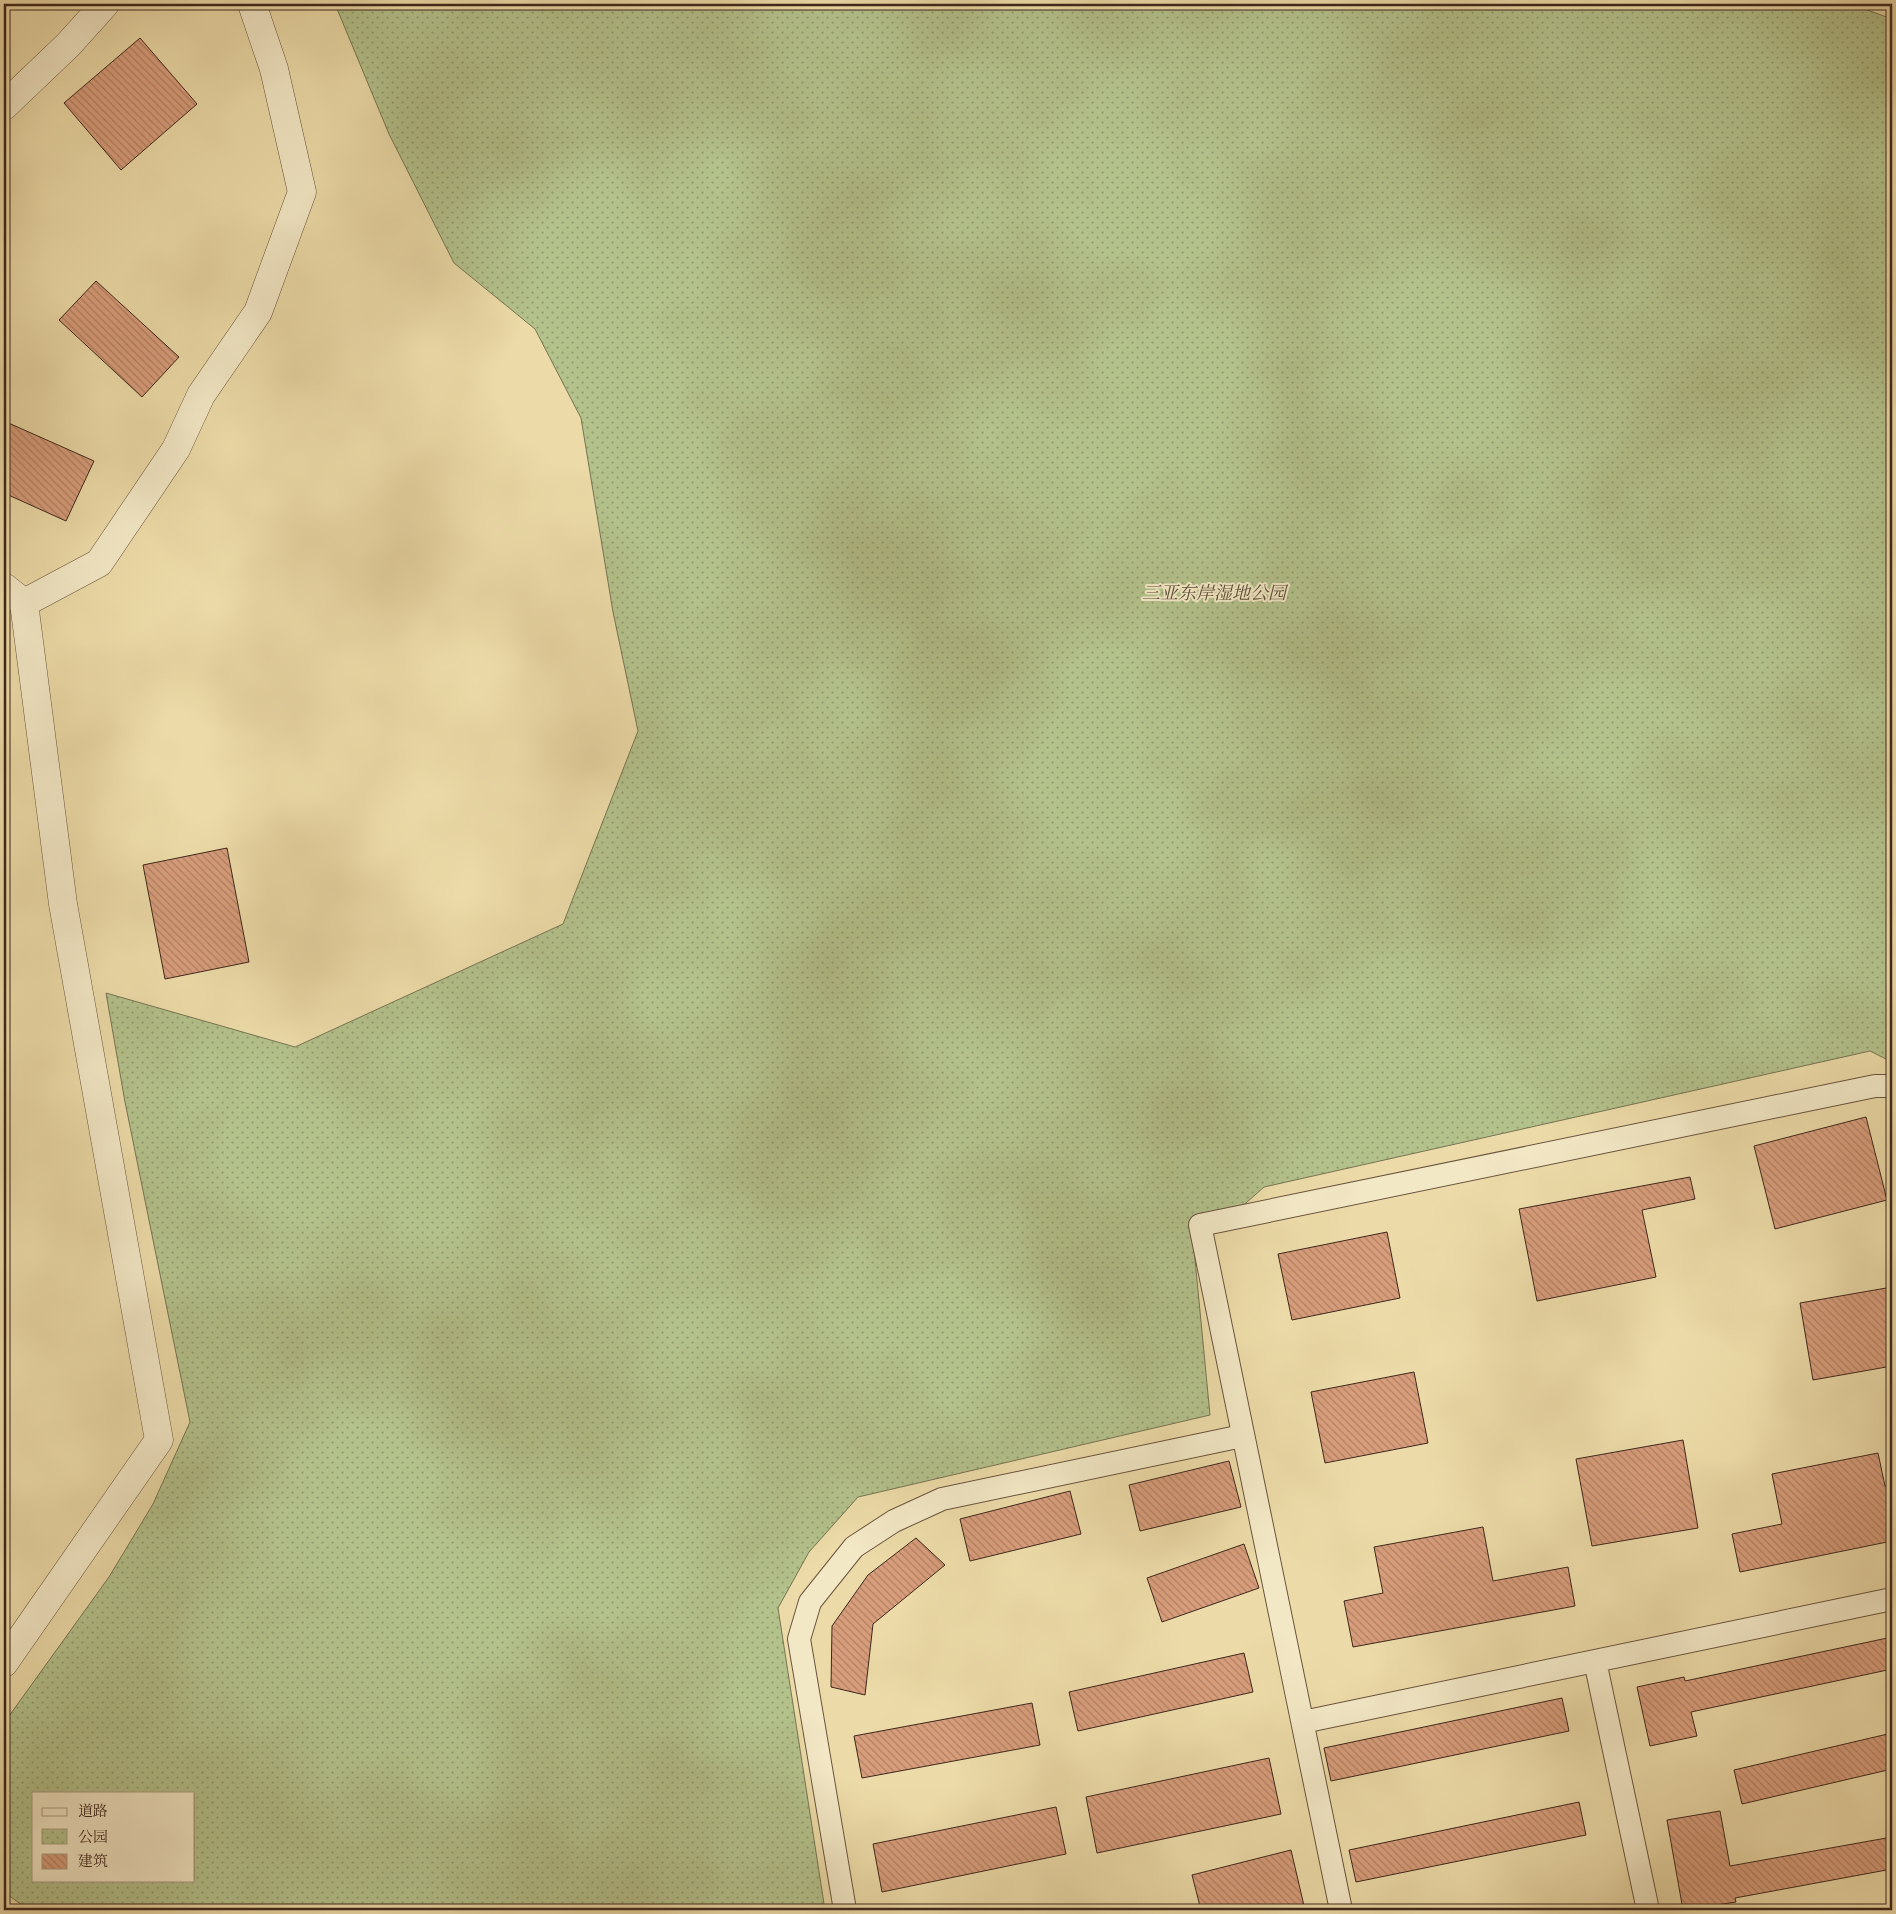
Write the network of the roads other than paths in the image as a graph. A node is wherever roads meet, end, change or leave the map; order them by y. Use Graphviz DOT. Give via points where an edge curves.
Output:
graph roads {
  1 [pos="105,4"];
  2 [pos="252,4"];
  3 [pos="4,106"];
  4 [pos="14,595"];
  5 [pos="1892,1086"];
  6 [pos="1242,1436"];
  7 [pos="1892,1599"];
  8 [pos="1595,1661"];
  9 [pos="4,1663"];
  10 [pos="1303,1722"];
  11 [pos="845,1910"];
  12 [pos="1341,1910"];
  13 [pos="1648,1910"];
  1 -- 3 [label="street"];
  2 -- 4 [label="street" via="274,69 302,192 258,312 201,395 176,448 99,563"];
  4 -- 9 [label="street" via="63,904 159,1440"];
  5 -- 6 [label="street" via="1875,1086 1200,1225"];
  6 -- 10 [label="street"];
  6 -- 11 [label="street" via="942,1499 894,1521 854,1547 810,1602 799,1639"];
  7 -- 8 [label="street"];
  8 -- 10 [label="street"];
  8 -- 13 [label="street"];
  10 -- 12 [label="street"];
}
